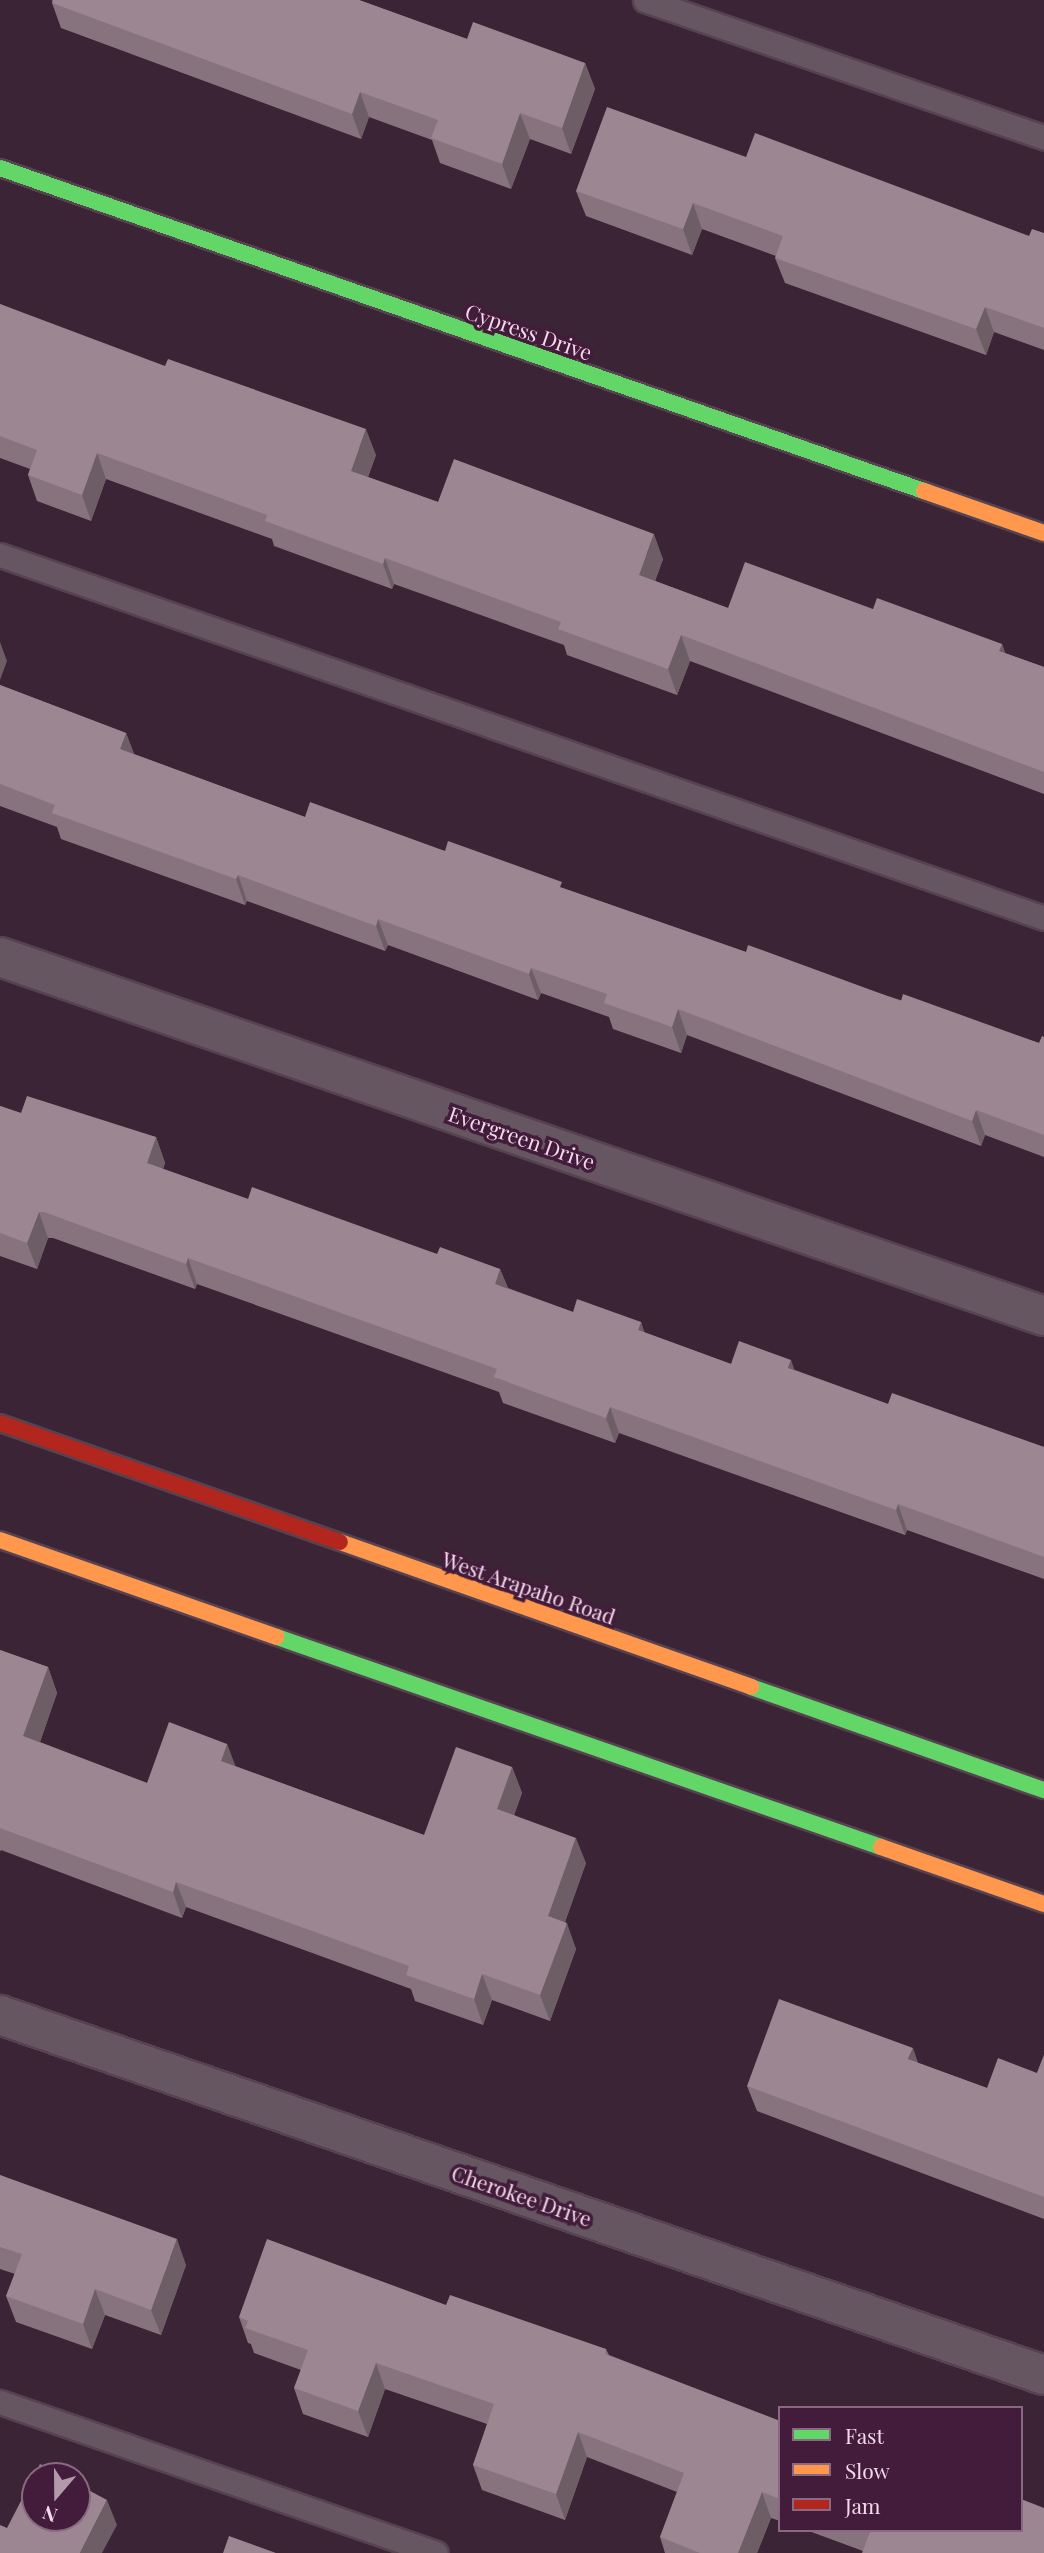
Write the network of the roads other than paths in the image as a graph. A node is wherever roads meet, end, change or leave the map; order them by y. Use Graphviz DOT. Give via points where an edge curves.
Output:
graph roads {
  1 [pos="645,0"];
  2 [pos="1044,137"];
  3 [pos="0,169"];
  4 [pos="1044,533"];
  5 [pos="0,555"];
  6 [pos="1044,918"];
  7 [pos="0,957"];
  8 [pos="1044,1316"];
  9 [pos="0,1423"];
  10 [pos="0,1539"];
  11 [pos="1044,1790"];
  12 [pos="1044,1904"];
  13 [pos="0,2015"];
  14 [pos="1044,2375"];
  15 [pos="0,2402"];
  16 [pos="436,2553"];
  1 -- 2 [label="lane"];
  3 -- 4 [label="main road, Cypress Drive"];
  5 -- 6 [label="lane"];
  7 -- 8 [label="street, Evergreen Drive"];
  9 -- 11 [label="main road, West Arapaho Road"];
  10 -- 12 [label="main road"];
  13 -- 14 [label="street, Cherokee Drive"];
  15 -- 16 [label="lane"];
}
